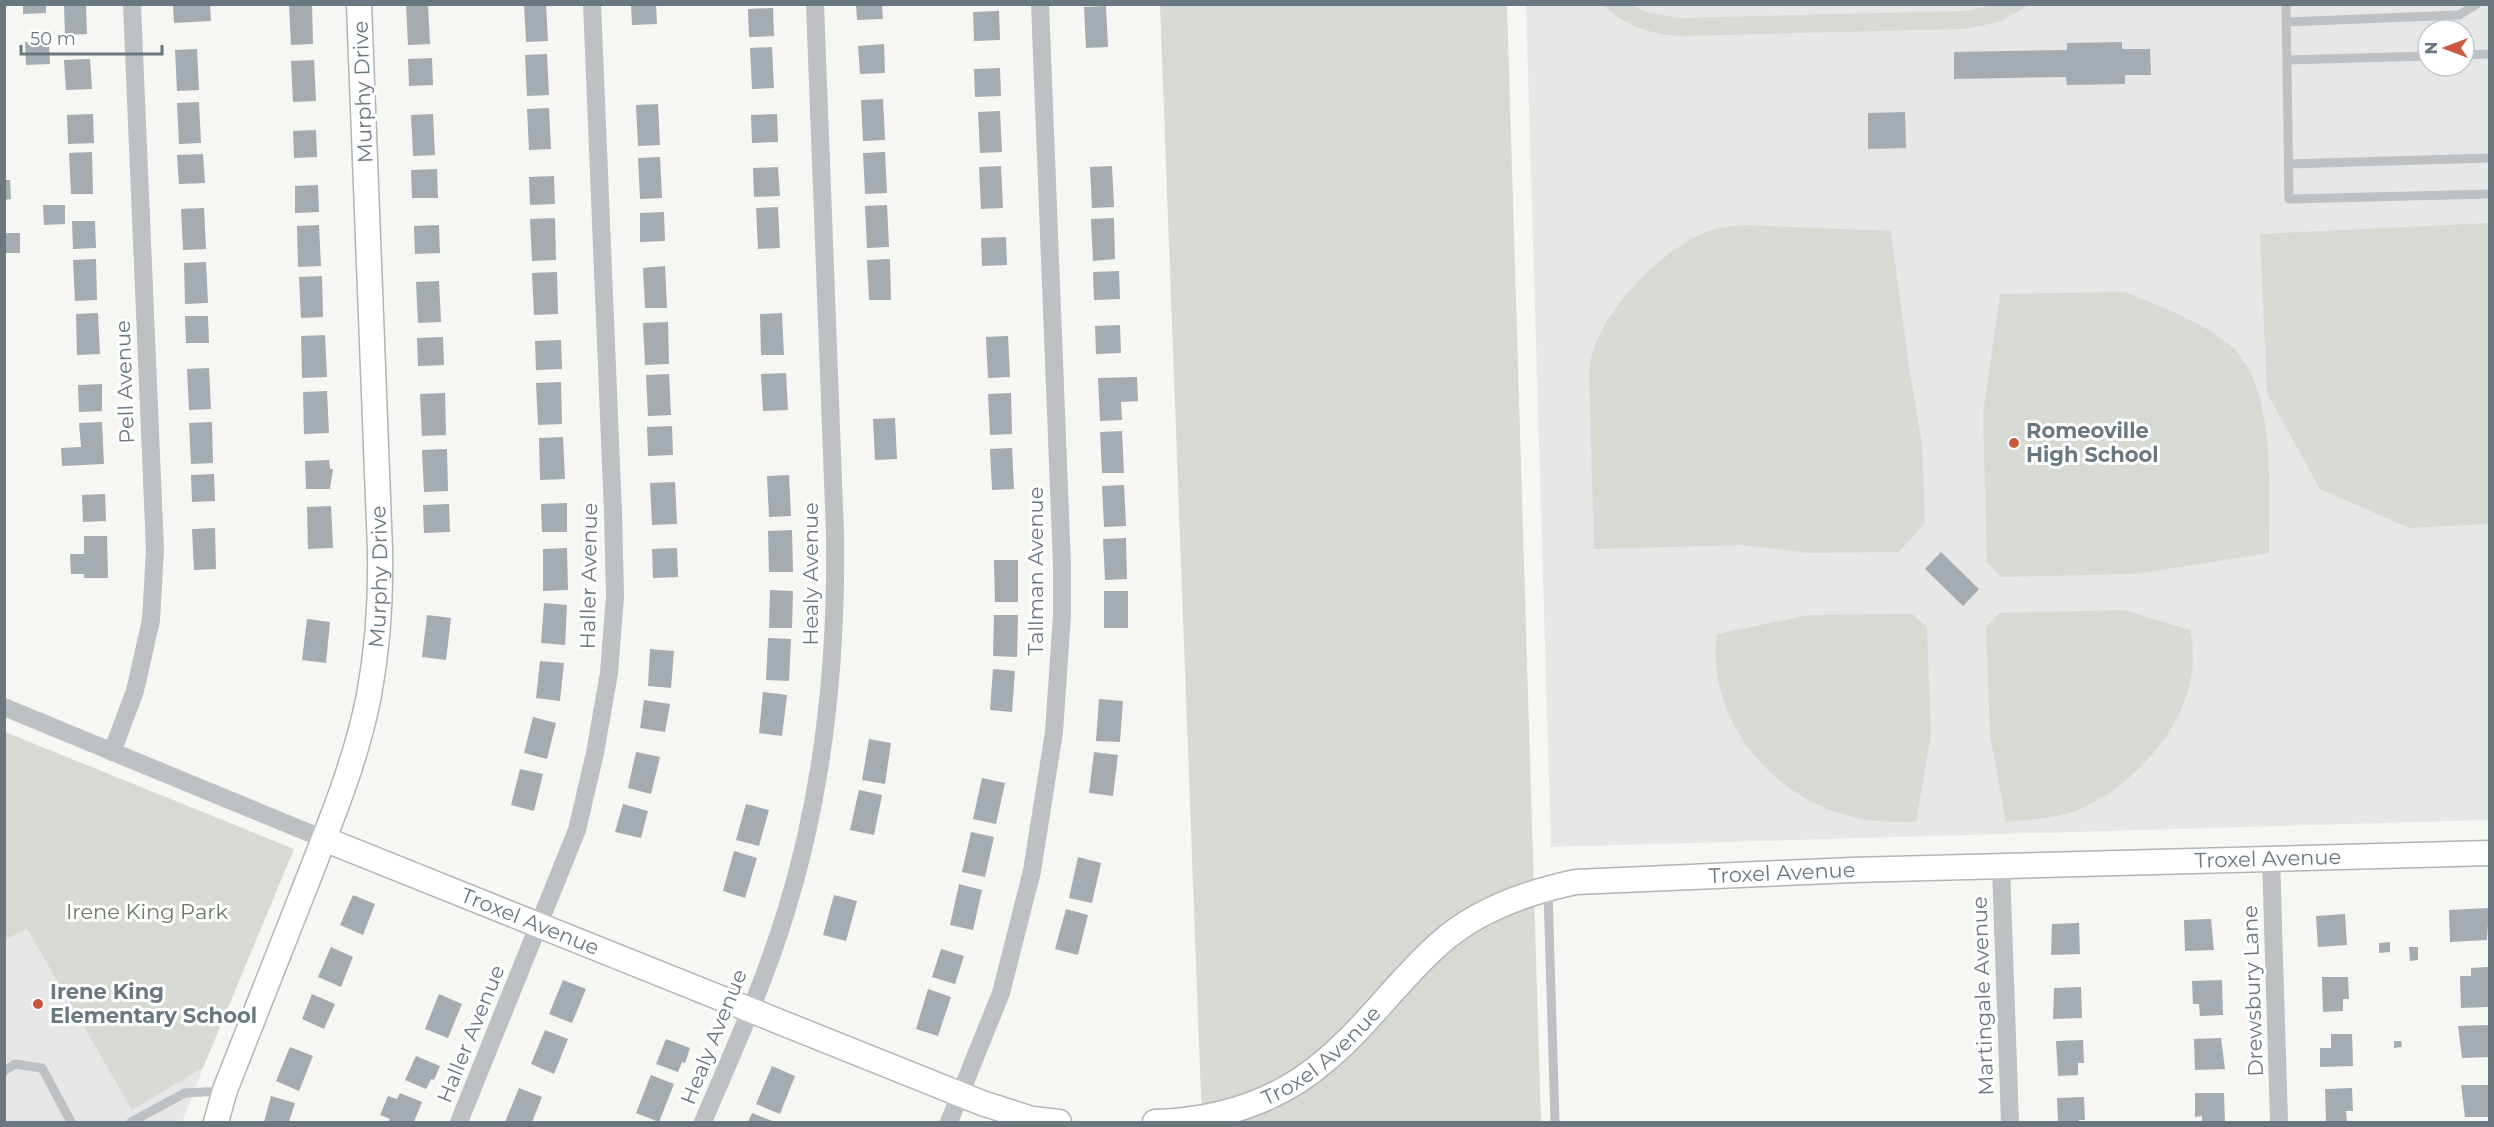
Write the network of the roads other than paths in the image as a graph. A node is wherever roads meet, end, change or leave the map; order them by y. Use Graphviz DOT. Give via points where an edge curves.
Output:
graph roads {
  1 [pos="132,4"];
  2 [pos="359,4"];
  3 [pos="592,4"];
  4 [pos="815,4"];
  5 [pos="1040,4"];
  6 [pos="2286,4"];
  7 [pos="2477,4"];
  8 [pos="2286,22"];
  9 [pos="2416,56"];
  10 [pos="2287,60"];
  11 [pos="2490,158"];
  12 [pos="2288,164"];
  13 [pos="2490,194"];
  14 [pos="4,707"];
  15 [pos="112,752"];
  16 [pos="324,838"];
  17 [pos="2490,853"];
  18 [pos="2271,858"];
  19 [pos="2001,868"];
  20 [pos="1548,888"];
  21 [pos="540,924"];
  22 [pos="750,1010"];
  23 [pos="4,1071"];
  24 [pos="225,1090"];
  25 [pos="960,1094"];
  26 [pos="71,1122"];
  27 [pos="131,1122"];
  28 [pos="216,1122"];
  29 [pos="459,1122"];
  30 [pos="704,1122"];
  31 [pos="949,1122"];
  32 [pos="1059,1122"];
  33 [pos="1155,1122"];
  34 [pos="1555,1122"];
  35 [pos="2010,1122"];
  36 [pos="2279,1122"];
  1 -- 15 [label="street, Pell Avenue" via="155,550 151,620 135,691"];
  2 -- 16 [label="street, Murphy Drive" via="380,550 379,627 355,751"];
  3 -- 21 [label="street, Haller Avenue" via="615,596 609,673 595,753 577,830"];
  4 -- 22 [label="street, Healy Avenue" via="835,533 834,644 821,764 804,843 784,916"];
  5 -- 25 [label="street, Tallman Avenue" via="1062,565 1055,720 1032,871 1001,993"];
  6 -- 8 [label="lane"];
  7 -- 8 [label="lane" via="2459,15"];
  8 -- 10 [label="lane"];
  9 -- 10 [label="lane"];
  10 -- 12 [label="lane"];
  11 -- 12 [label="lane"];
  12 -- 13 [label="lane" via="2289,199"];
  14 -- 15 [label="street, Troxel Avenue"];
  15 -- 16 [label="street, Troxel Avenue"];
  16 -- 21 [label="street, Troxel Avenue"];
  16 -- 24 [label="street, Murphy Drive"];
  17 -- 18 [label="street, Troxel Avenue"];
  18 -- 19 [label="street, Troxel Avenue"];
  18 -- 36 [label="street, Drewsbury Lane"];
  19 -- 20 [label="street, Troxel Avenue" via="1576,882"];
  19 -- 35 [label="street, Martingale Avenue"];
  20 -- 33 [label="street, Troxel Avenue" via="1493,909 1440,942 1327,1060 1286,1088 1237,1111"];
  20 -- 34 [label="lane"];
  21 -- 22 [label="street, Troxel Avenue"];
  21 -- 29 [label="street, Haller Avenue"];
  22 -- 25 [label="street, Troxel Avenue"];
  22 -- 30 [label="street, Healy Avenue"];
  23 -- 26 [label="lane" via="15,1064 42,1068"];
  24 -- 27 [label="lane" via="185,1093"];
  24 -- 28 [label="street, Murphy Drive"];
  25 -- 31 [label="street, Tallman Avenue"];
  25 -- 32 [label="street, Troxel Avenue" via="1032,1119"];
}
